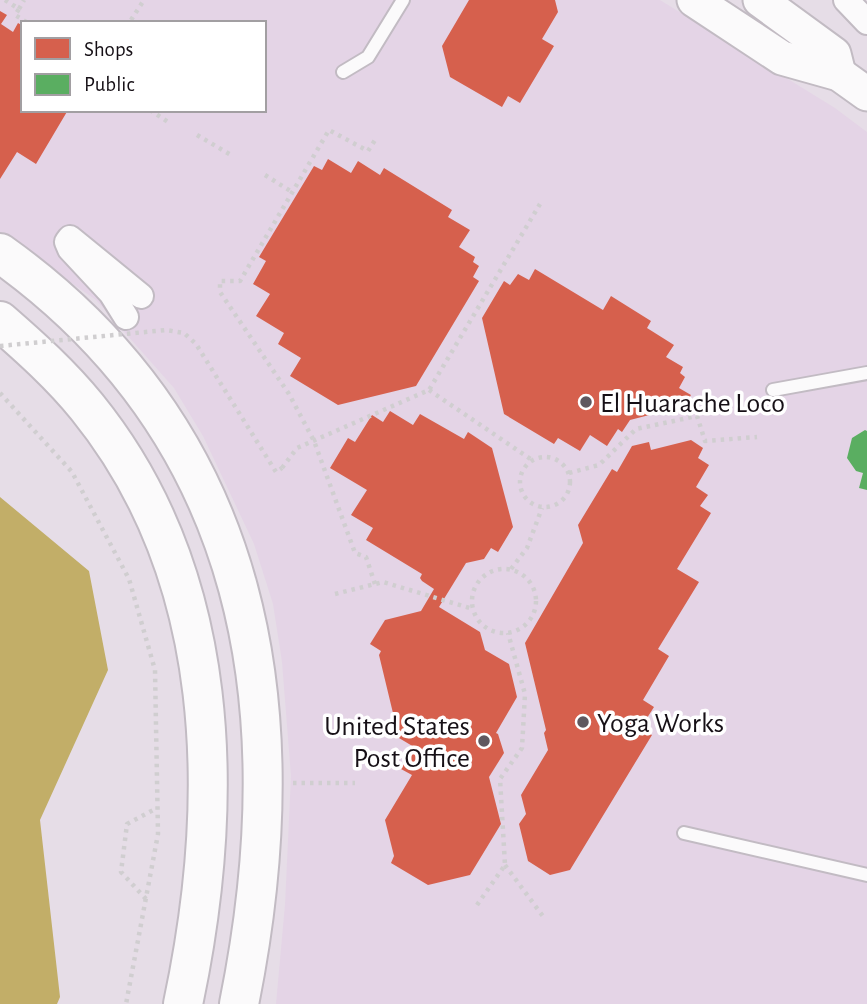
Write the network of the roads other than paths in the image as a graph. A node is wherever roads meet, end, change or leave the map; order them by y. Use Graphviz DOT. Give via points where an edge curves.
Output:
graph roads {
  1 [pos="403,0"];
  2 [pos="694,0"];
  3 [pos="760,0"];
  4 [pos="846,0"];
  5 [pos="867,22"];
  6 [pos="343,72"];
  7 [pos="839,74"];
  8 [pos="867,94"];
  9 [pos="0,254"];
  10 [pos="141,296"];
  11 [pos="126,317"];
  12 [pos="0,321"];
  13 [pos="867,373"];
  14 [pos="773,390"];
  15 [pos="684,833"];
  16 [pos="867,875"];
  17 [pos="183,1004"];
  18 [pos="240,1004"];
  1 -- 6 [label="lane" via="368,57"];
  2 -- 7 [label="main road" via="782,58"];
  3 -- 7 [label="main road" via="834,54"];
  4 -- 5 [label="street"];
  7 -- 8 [label="main road"];
  9 -- 18 [label="main road" via="75,314 138,385 190,466 229,553 253,645 262,761 257,889"];
  10 -- 11 [label="street" via="70,238 70,249 111,293"];
  12 -- 17 [label="main road" via="67,384 118,450 162,534 187,603 201,676 207,791 200,905"];
  13 -- 14 [label="lane"];
  15 -- 16 [label="lane"];
}
